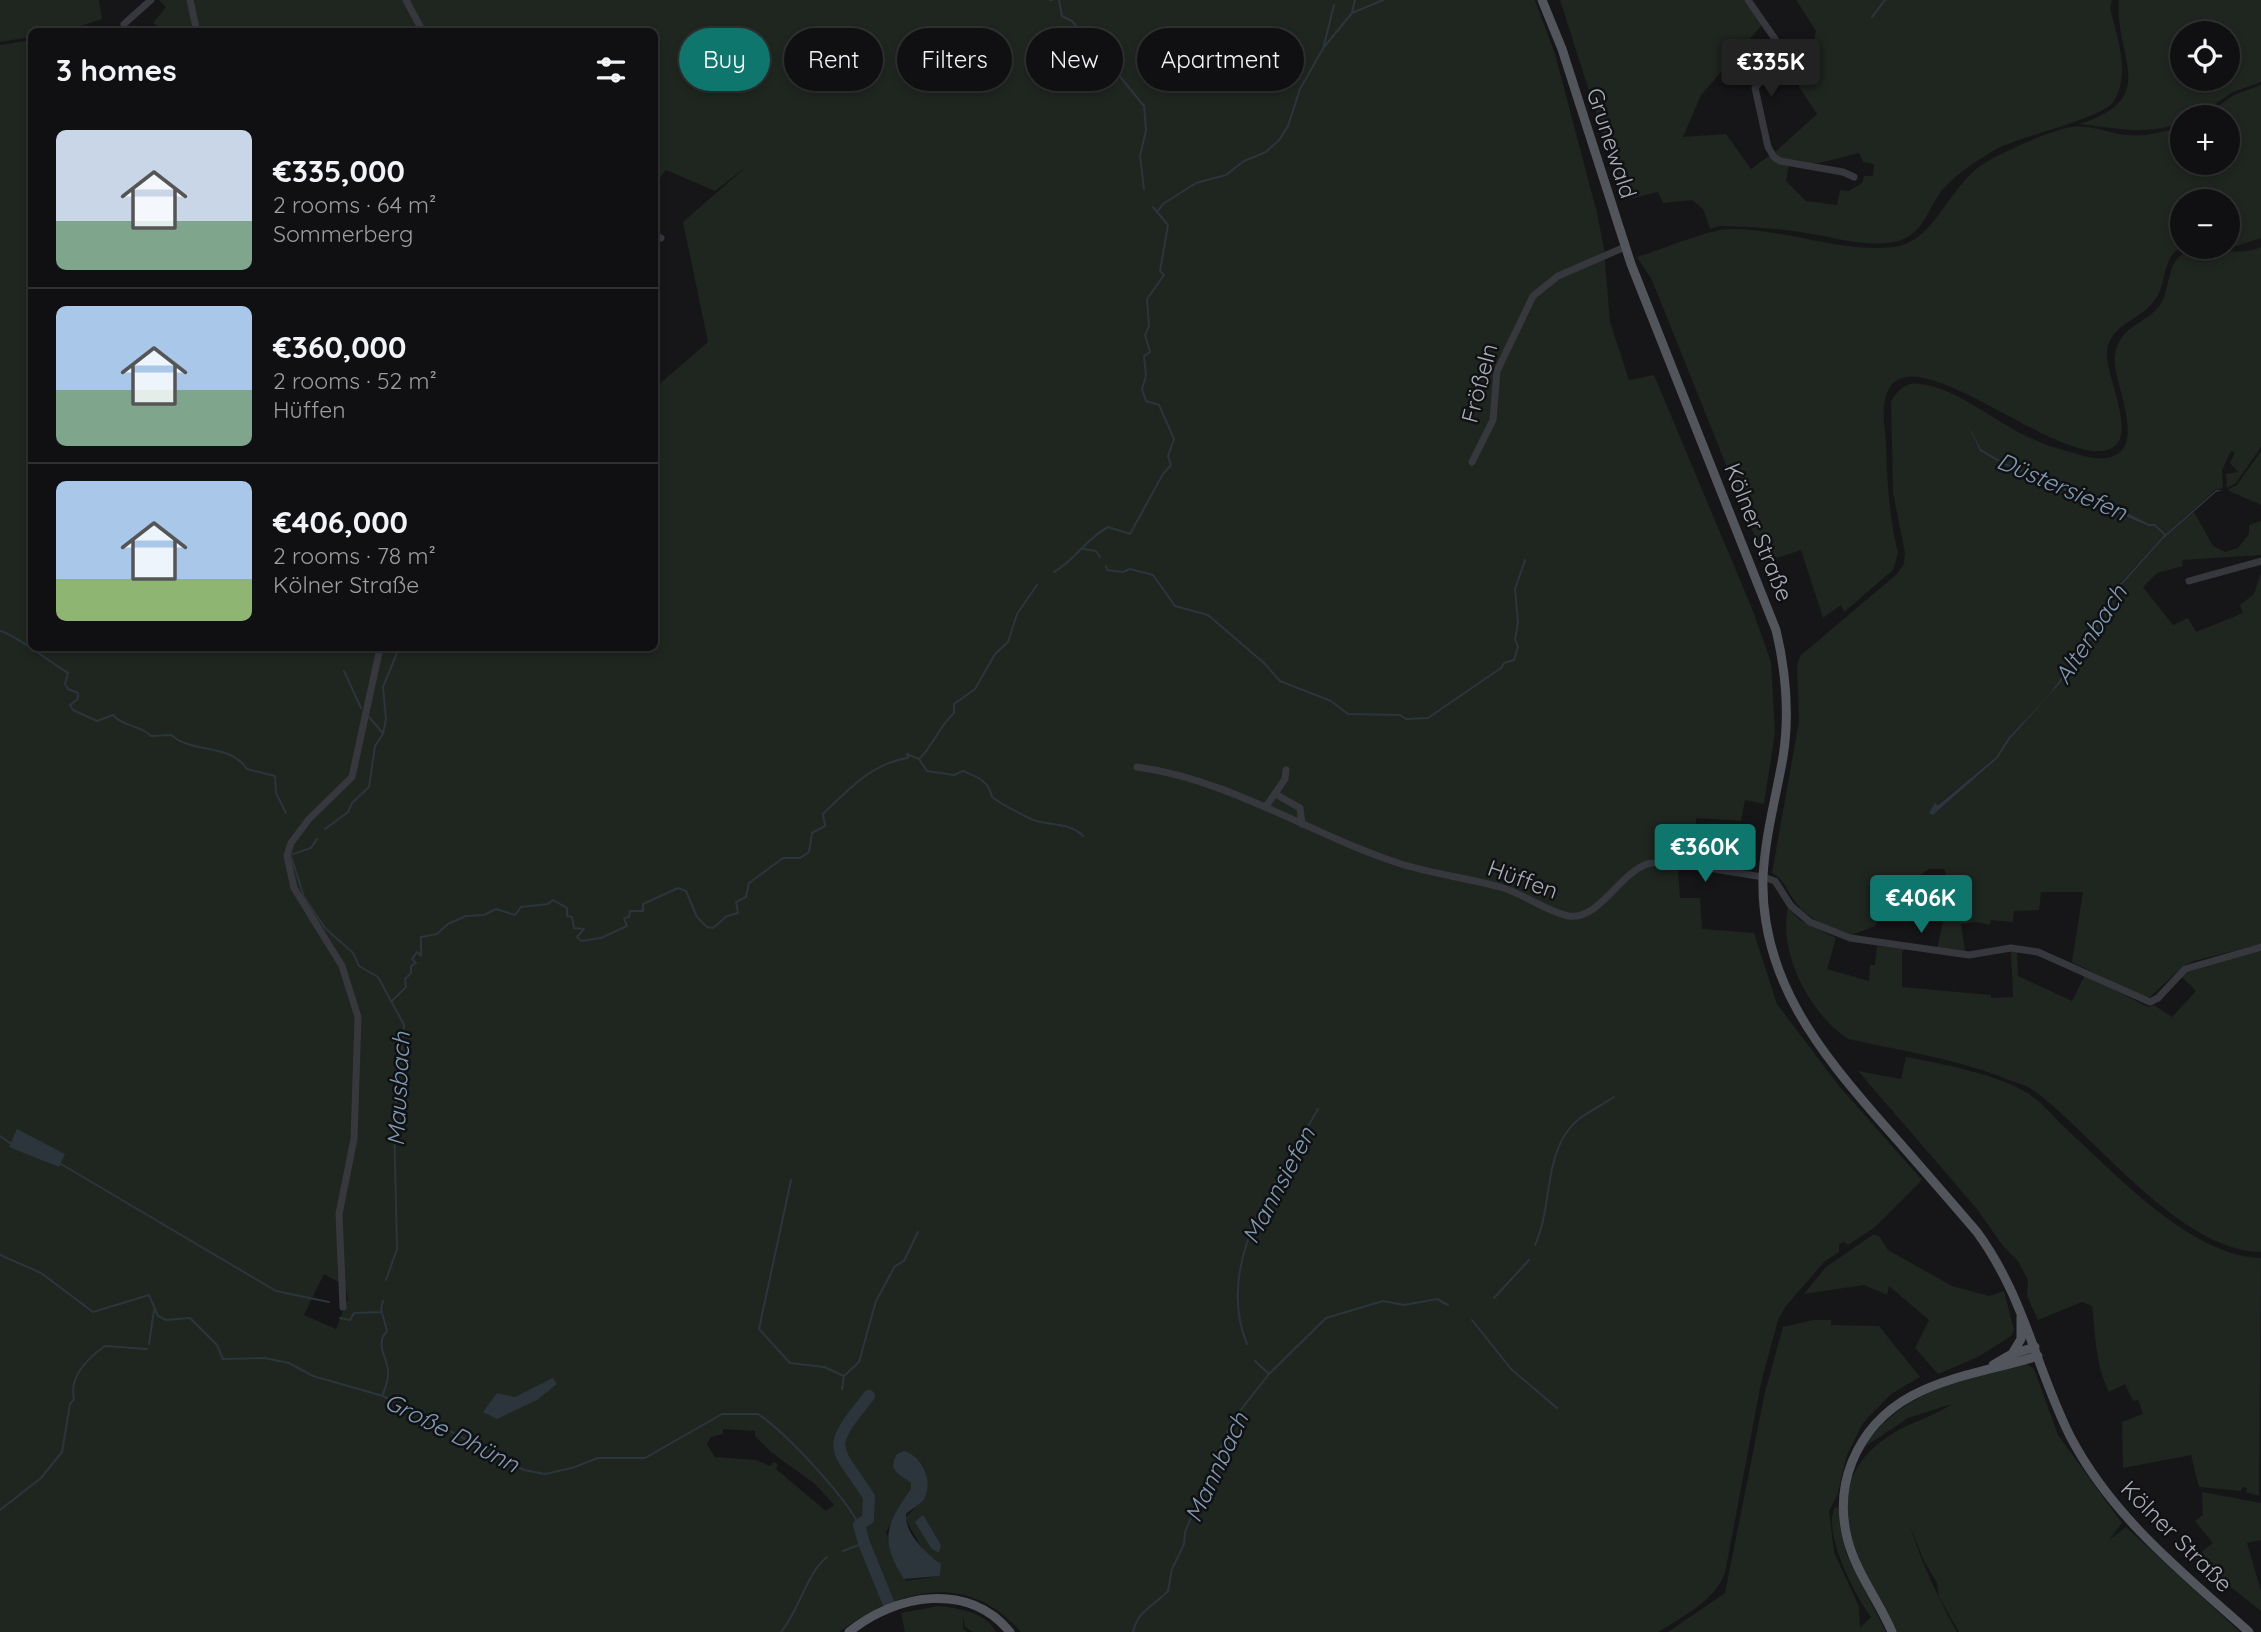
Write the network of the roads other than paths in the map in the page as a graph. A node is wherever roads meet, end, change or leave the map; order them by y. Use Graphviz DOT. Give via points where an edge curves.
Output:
graph roads {
  1 [pos="150,0"];
  2 [pos="190,0"];
  3 [pos="407,0"];
  4 [pos="1542,0"];
  5 [pos="1748,0"];
  6 [pos="124,24"];
  7 [pos="196,28"];
  8 [pos="421,28"];
  9 [pos="1854,177"];
  10 [pos="1625,247"];
  11 [pos="1630,261"];
  12 [pos="1472,462"];
  13 [pos="2261,561"];
  14 [pos="2189,581"];
  15 [pos="379,651"];
  16 [pos="1137,767"];
  17 [pos="1286,770"];
  18 [pos="1277,795"];
  19 [pos="1267,805"];
  20 [pos="1302,824"];
  21 [pos="1763,877"];
  22 [pos="1787,900"];
  23 [pos="1780,908"];
  24 [pos="2261,947"];
  25 [pos="343,1307"];
  26 [pos="2021,1308"];
  27 [pos="2037,1351"];
  28 [pos="2012,1354"];
  29 [pos="1991,1366"];
  30 [pos="849,1632"];
  31 [pos="1010,1632"];
  32 [pos="1892,1632"];
  33 [pos="2249,1632"];
  1 -- 6 [label="street"];
  2 -- 7 [label="street"];
  3 -- 8 [label="street"];
  4 -- 10 [label="main road, Grunewald"];
  5 -- 9 [label="street" via="1782,49 1779,60 1755,88 1770,153 1780,161"];
  10 -- 11 [label="main road, Grunewald"];
  10 -- 12 [label="street, Frößeln" via="1558,276 1533,296 1497,372 1493,421"];
  11 -- 21 [label="main road, Kölner Straße" via="1779,641 1787,693 1786,725"];
  13 -- 14 [label="street"];
  15 -- 25 [label="street" via="352,777 309,819 287,856 294,888 342,966 358,1017 354,1139 339,1214"];
  16 -- 19 [label="street, Hüffen"];
  17 -- 18 [label="street"];
  18 -- 19 [label="street"];
  18 -- 20 [label="street" via="1300,808"];
  19 -- 20 [label="street, Hüffen"];
  20 -- 21 [label="street, Hüffen" via="1402,864 1502,887 1567,916 1589,911 1646,864"];
  21 -- 22 [label="street" via="1775,881"];
  21 -- 26 [label="main road, Kölner Straße" via="1768,937 1789,999 1826,1058 1977,1232"];
  22 -- 23 [label="street"];
  22 -- 24 [label="street" via="1810,922 1850,938 1969,955 2011,948 2049,955 2150,1002 2185,969"];
  26 -- 27 [label="main road, Kölner Straße"];
  26 -- 28 [label="main road" via="2021,1339"];
  27 -- 28 [label="main road"];
  27 -- 29 [label="main road"];
  27 -- 33 [label="main road, Kölner Straße" via="2071,1438 2118,1508"];
  28 -- 29 [label="main road"];
  29 -- 32 [label="main road" via="1897,1405 1868,1433 1851,1466 1844,1503 1847,1539"];
  30 -- 31 [label="main road" via="895,1605 939,1598 981,1608"];
}
